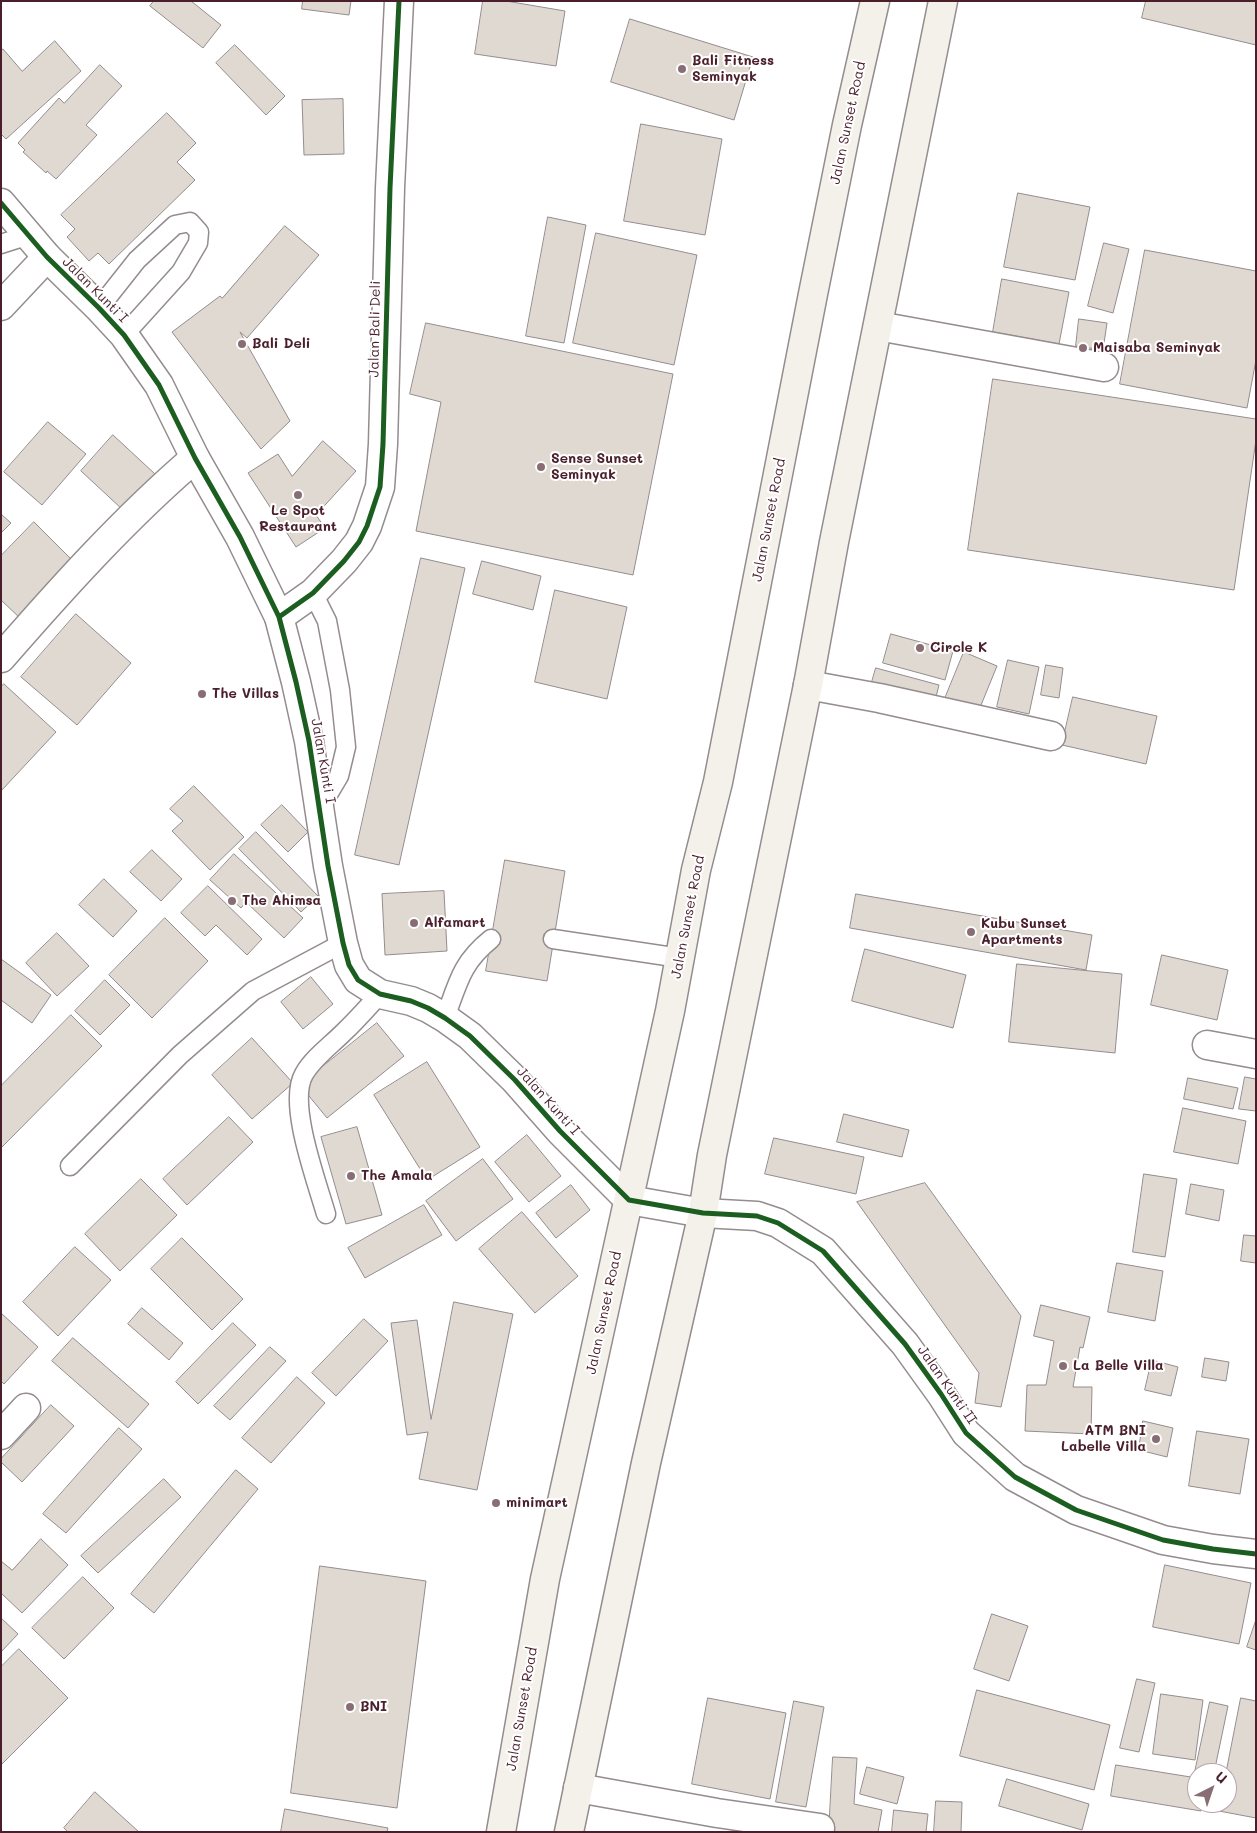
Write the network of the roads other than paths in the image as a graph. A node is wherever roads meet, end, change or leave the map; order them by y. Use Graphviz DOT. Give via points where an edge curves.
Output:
graph roads {
  1 [pos="399,1"];
  2 [pos="875,1"];
  3 [pos="944,1"];
  4 [pos="1,203"];
  5 [pos="30,236"];
  6 [pos="1,244"];
  7 [pos="47,257"];
  8 [pos="1,306"];
  9 [pos="99,308"];
  10 [pos="878,326"];
  11 [pos="124,335"];
  12 [pos="1104,367"];
  13 [pos="195,458"];
  14 [pos="314,593"];
  15 [pos="279,617"];
  16 [pos="1,658"];
  17 [pos="808,685"];
  18 [pos="1051,736"];
  19 [pos="320,808"];
  20 [pos="491,939"];
  21 [pos="554,939"];
  22 [pos="343,943"];
  23 [pos="680,958"];
  24 [pos="380,994"];
  25 [pos="445,1018"];
  26 [pos="1207,1045"];
  27 [pos="1256,1054"];
  28 [pos="70,1166"];
  29 [pos="629,1200"];
  30 [pos="703,1212"];
  31 [pos="326,1214"];
  32 [pos="26,1408"];
  33 [pos="1,1435"];
  34 [pos="1256,1554"];
  35 [pos="578,1788"];
  36 [pos="820,1828"];
  37 [pos="501,1832"];
  38 [pos="569,1832"];
  1 -- 14 [label="street, Jalan Bali Deli" via="380,487 359,542"];
  2 -- 23 [label="highway, Jalan Sunset Road" via="812,294 718,782 696,870"];
  3 -- 10 [label="highway"];
  4 -- 5 [label="street, Jalan Kunti I"];
  5 -- 6 [label="lane"];
  5 -- 7 [label="street, Jalan Kunti I"];
  7 -- 8 [label="street"];
  7 -- 9 [label="street, Jalan Kunti I"];
  9 -- 11 [label="street, Jalan Kunti I"];
  9 -- 11 [label="lane" via="138,260 174,225 190,222 199,232 198,243 181,272"];
  10 -- 12 [label="street"];
  10 -- 17 [label="highway"];
  11 -- 13 [label="street, Jalan Kunti I" via="160,385"];
  13 -- 15 [label="street, Jalan Kunti I" via="240,537"];
  13 -- 16 [label="street" via="120,528"];
  14 -- 15 [label="street, Jalan Bali Deli"];
  14 -- 19 [label="lane" via="327,621 340,690 346,747 339,776"];
  15 -- 19 [label="street, Jalan Kunti I" via="309,741"];
  17 -- 18 [label="street"];
  17 -- 30 [label="highway"];
  19 -- 22 [label="street, Jalan Kunti I"];
  20 -- 25 [label="lane" via="476,951 463,969"];
  21 -- 23 [label="lane"];
  22 -- 24 [label="street, Jalan Kunti I" via="349,965 358,980"];
  22 -- 28 [label="lane" via="253,990 180,1055"];
  23 -- 29 [label="highway, Jalan Sunset Road"];
  24 -- 25 [label="street, Jalan Kunti I" via="411,1001"];
  24 -- 31 [label="lane" via="312,1063 299,1085 299,1118"];
  25 -- 29 [label="street, Jalan Kunti I" via="495,1060"];
  26 -- 27 [label="street"];
  29 -- 30 [label="street"];
  29 -- 37 [label="highway, Jalan Sunset Road" via="545,1579"];
  30 -- 34 [label="street, Jalan Kunti II" via="757,1216 778,1223 822,1251 905,1344 966,1433 1016,1476 1076,1510 1163,1540"];
  30 -- 35 [label="highway"];
  32 -- 33 [label="street"];
  35 -- 36 [label="street"];
  35 -- 38 [label="highway"];
}
